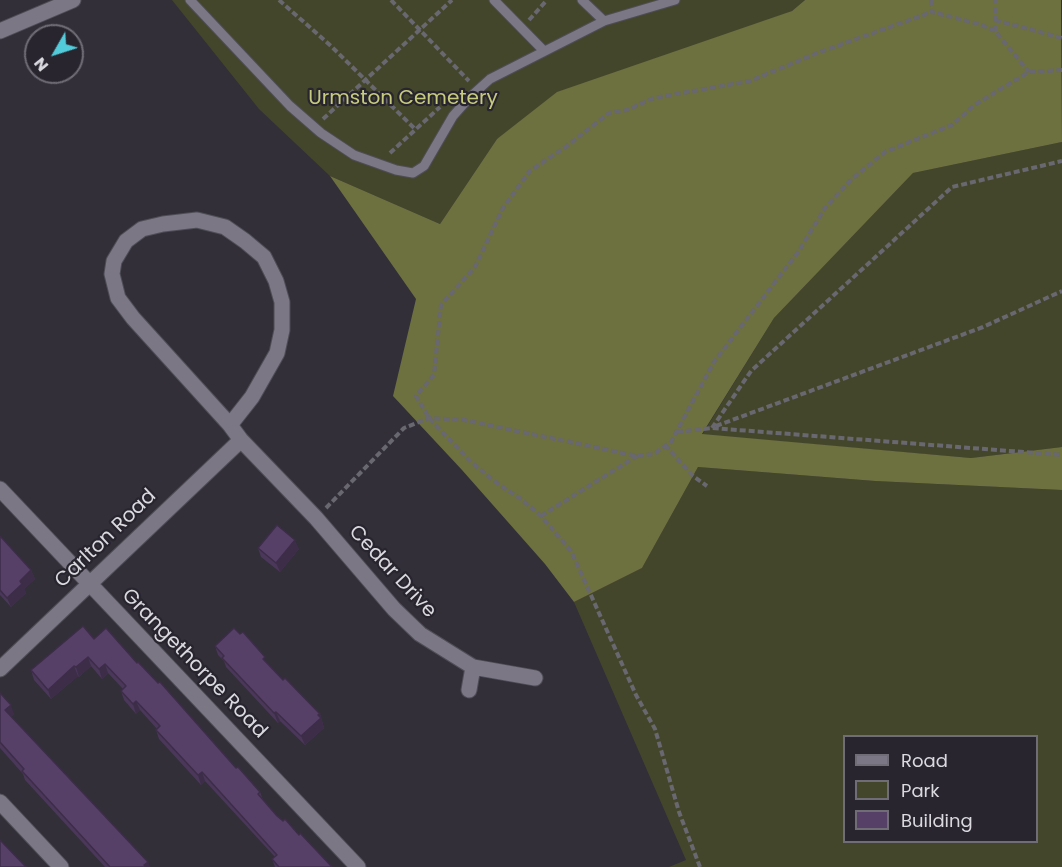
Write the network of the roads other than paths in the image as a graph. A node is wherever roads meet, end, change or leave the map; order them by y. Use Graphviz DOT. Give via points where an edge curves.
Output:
graph roads {
  1 [pos="74,0"];
  2 [pos="190,0"];
  3 [pos="494,0"];
  4 [pos="582,0"];
  5 [pos="675,0"];
  6 [pos="604,21"];
  7 [pos="0,31"];
  8 [pos="544,51"];
  9 [pos="230,425"];
  10 [pos="241,440"];
  11 [pos="0,489"];
  12 [pos="89,585"];
  13 [pos="473,667"];
  14 [pos="0,669"];
  15 [pos="535,678"];
  16 [pos="469,690"];
  17 [pos="0,802"];
  18 [pos="61,867"];
  19 [pos="358,867"];
  1 -- 7 [label="street"];
  2 -- 8 [label="lane" via="314,127 354,155 413,173 424,166 453,116 478,90 490,79"];
  3 -- 8 [label="lane"];
  4 -- 6 [label="lane"];
  5 -- 6 [label="lane"];
  6 -- 8 [label="lane"];
  9 -- 9 [label="street" via="252,397 277,353 282,302 276,281 264,257 225,227 197,220 142,229 126,241 114,261 112,274 118,298"];
  9 -- 10 [label="street"];
  10 -- 12 [label="street, Carlton Road"];
  10 -- 13 [label="street, Cedar Drive" via="316,518 394,609 420,634"];
  11 -- 12 [label="street, Grangethorpe Road"];
  12 -- 14 [label="street, Carlton Road"];
  12 -- 19 [label="street, Grangethorpe Road"];
  13 -- 15 [label="street, Cedar Drive"];
  13 -- 16 [label="street"];
  17 -- 18 [label="street"];
}
